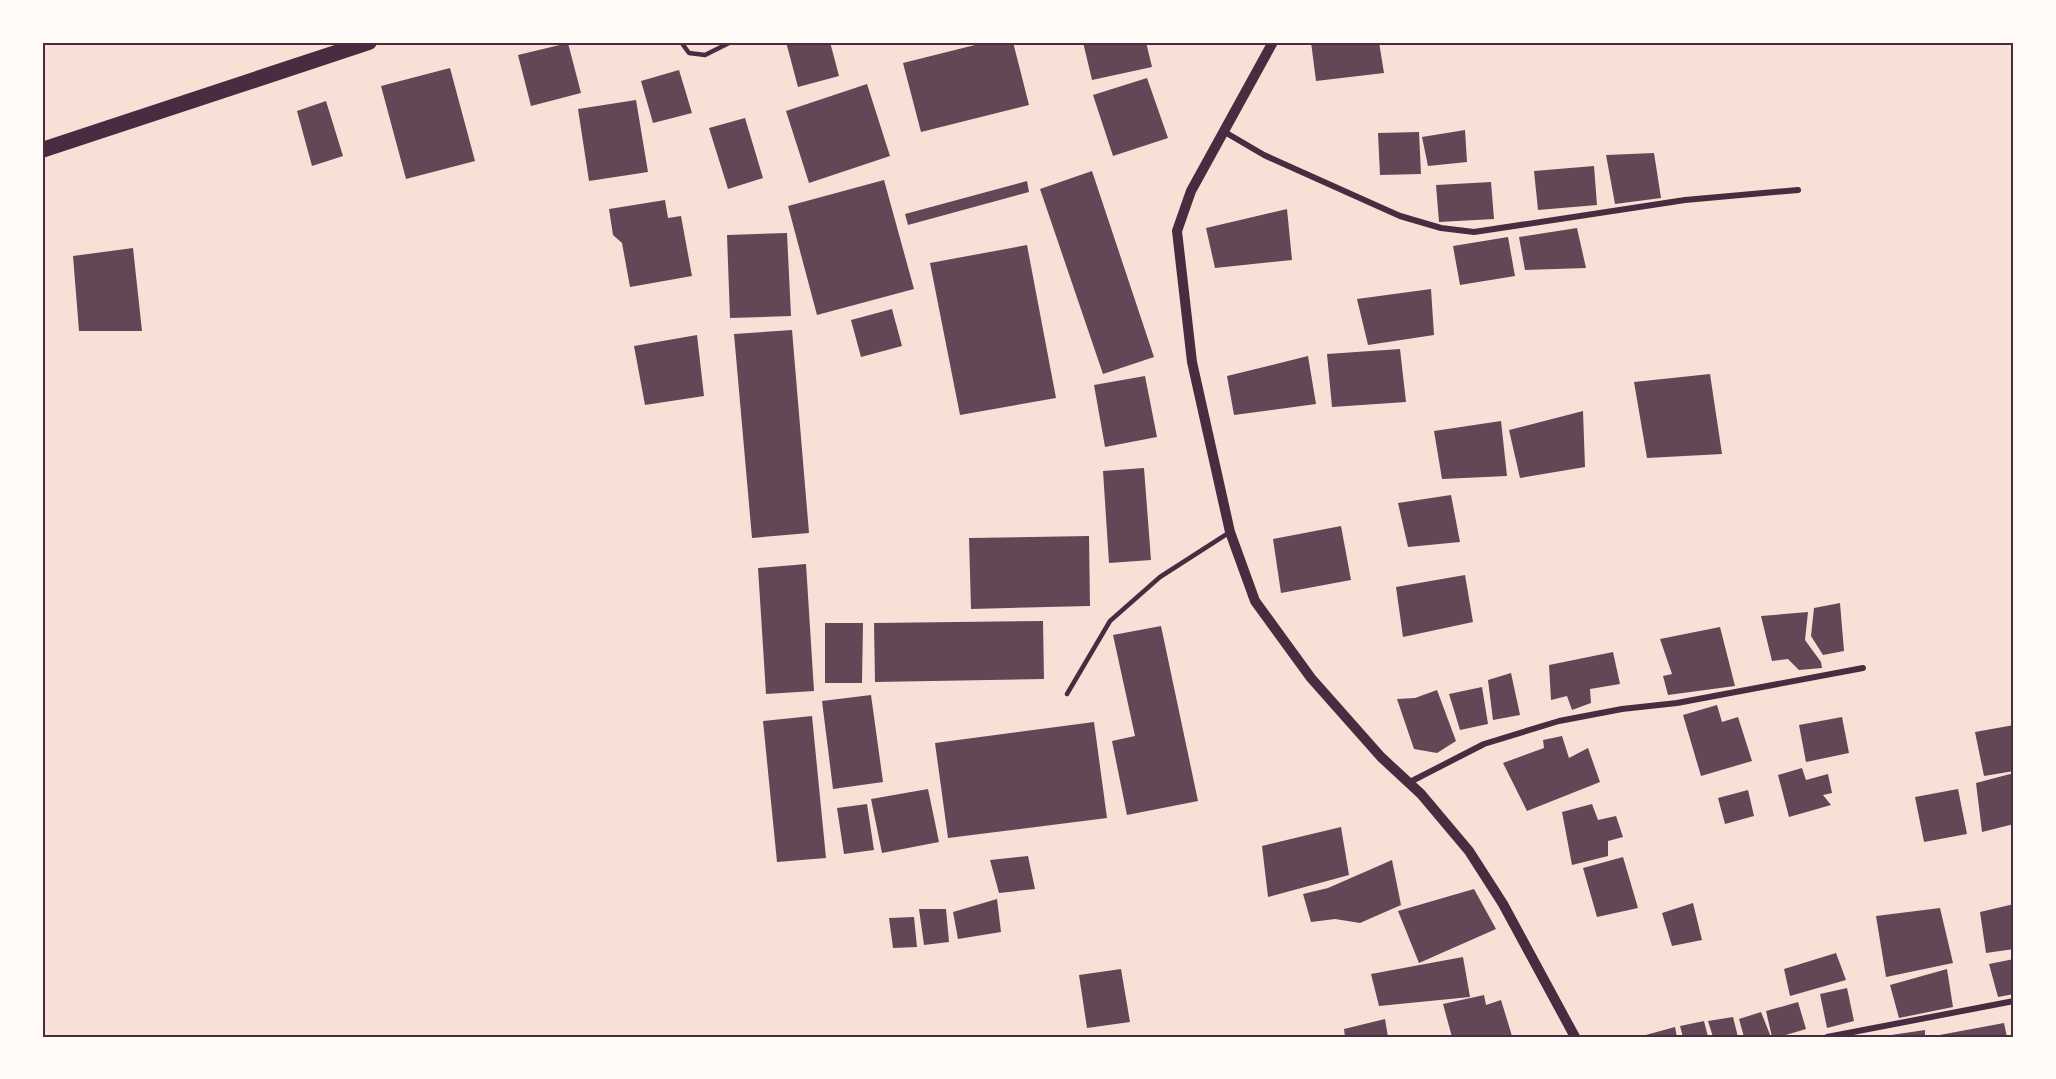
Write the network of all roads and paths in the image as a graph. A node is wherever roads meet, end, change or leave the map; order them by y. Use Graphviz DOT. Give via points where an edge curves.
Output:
graph roads {
  1 [pos="369,42"];
  2 [pos="681,42"];
  3 [pos="731,42"];
  4 [pos="1273,42"];
  5 [pos="1223,131"];
  6 [pos="42,150"];
  7 [pos="1798,190"];
  8 [pos="1230,532"];
  9 [pos="1863,668"];
  10 [pos="1067,694"];
  11 [pos="1408,783"];
  12 [pos="2014,1001"];
  13 [pos="1575,1037"];
  14 [pos="1827,1037"];
  1 -- 6 [label="highway"];
  2 -- 3 [label="lane" via="689,53 705,56"];
  4 -- 5 [label="street"];
  5 -- 7 [label="street" via="1264,155 1400,216 1441,228 1474,232 1685,200"];
  5 -- 8 [label="street" via="1191,191 1177,231 1192,362"];
  8 -- 10 [label="lane" via="1160,577 1110,621"];
  8 -- 11 [label="street" via="1255,601 1311,678"];
  9 -- 11 [label="street" via="1559,721 1484,744"];
  11 -- 13 [label="street" via="1475,860"];
  12 -- 14 [label="street"];
}
